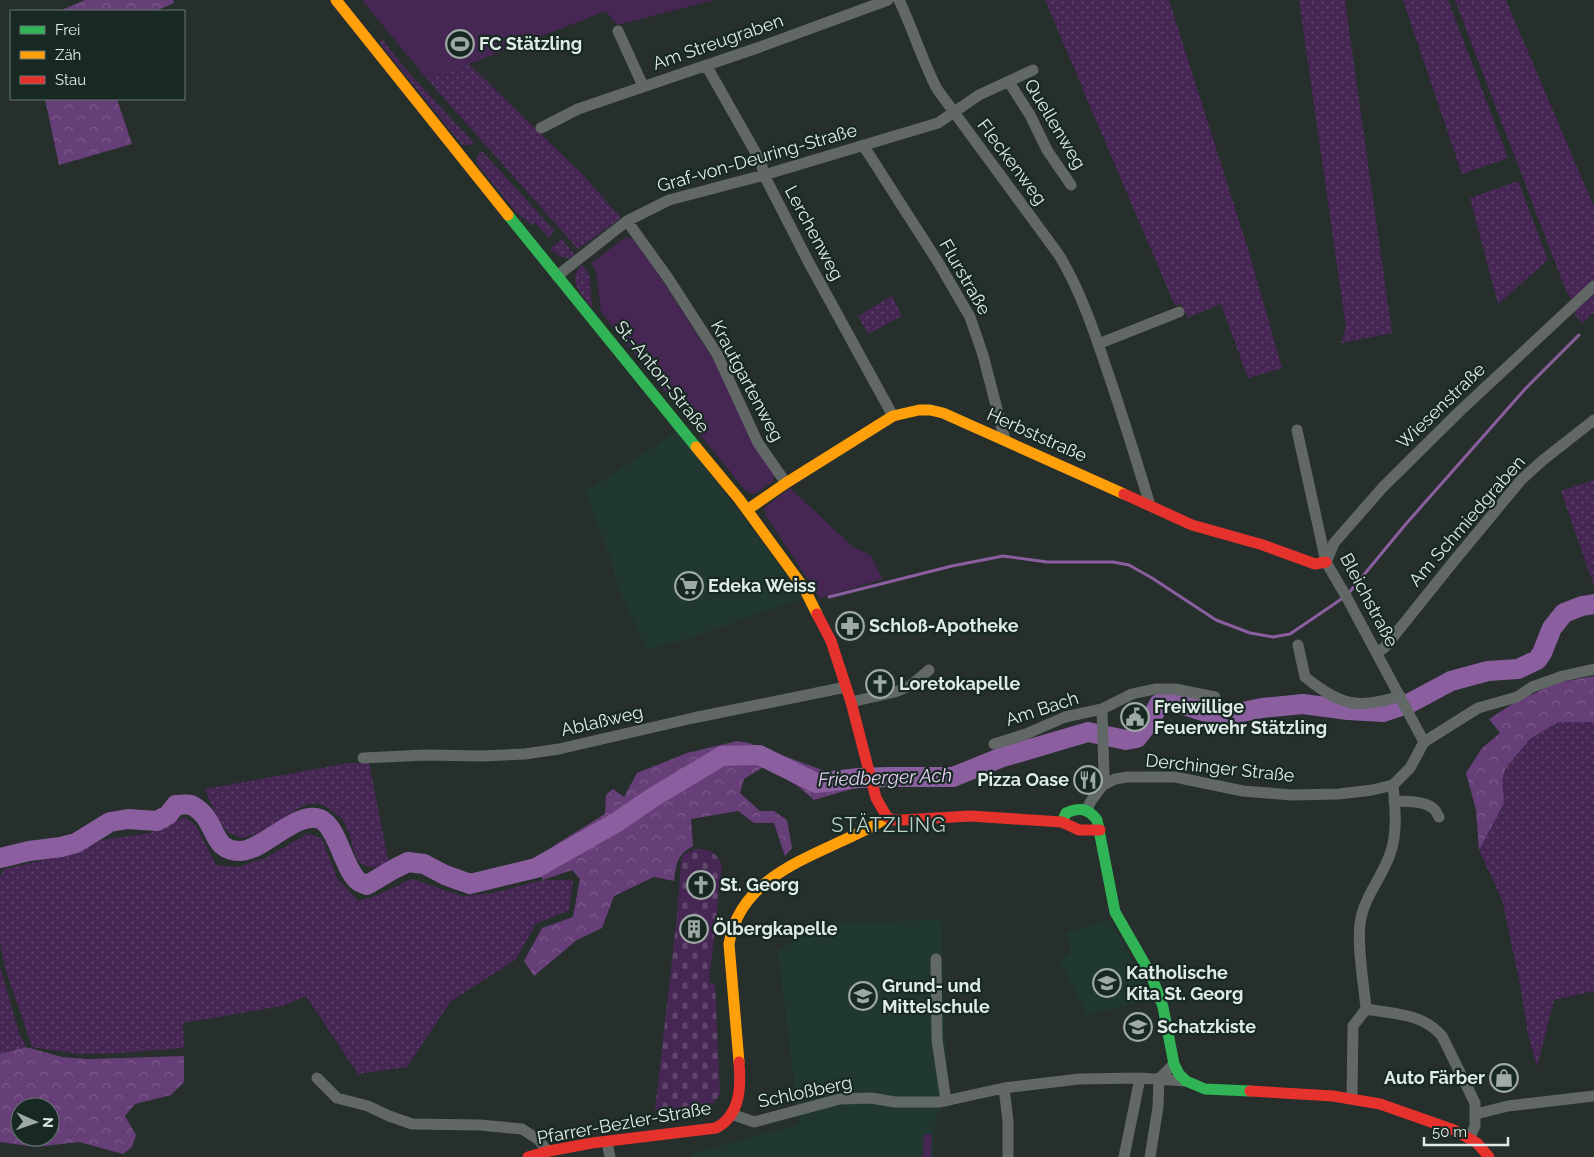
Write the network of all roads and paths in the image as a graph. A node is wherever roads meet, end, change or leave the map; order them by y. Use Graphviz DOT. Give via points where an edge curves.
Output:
graph roads {
  1 [pos="336,0"];
  2 [pos="888,0"];
  3 [pos="899,0"];
  4 [pos="618,32"];
  5 [pos="706,65"];
  6 [pos="1033,70"];
  7 [pos="1008,82"];
  8 [pos="643,86"];
  9 [pos="954,112"];
  10 [pos="540,128"];
  11 [pos="863,146"];
  12 [pos="764,175"];
  13 [pos="1071,185"];
  14 [pos="627,221"];
  15 [pos="557,276"];
  16 [pos="1594,286"];
  17 [pos="1179,312"];
  18 [pos="1098,344"];
  19 [pos="892,416"];
  20 [pos="1594,420"];
  21 [pos="1297,430"];
  22 [pos="1004,440"];
  23 [pos="786,483"];
  24 [pos="1150,505"];
  25 [pos="747,510"];
  26 [pos="1326,562"];
  27 [pos="1298,645"];
  28 [pos="1377,653"];
  29 [pos="1594,669"];
  30 [pos="928,670"];
  31 [pos="846,687"];
  32 [pos="1216,697"];
  33 [pos="1400,698"];
  34 [pos="851,702"];
  35 [pos="1102,709"];
  36 [pos="1424,742"];
  37 [pos="994,744"];
  38 [pos="363,758"];
  39 [pos="1103,785"];
  40 [pos="1393,785"];
  41 [pos="1394,801"];
  42 [pos="1087,809"];
  43 [pos="887,817"];
  44 [pos="1438,817"];
  45 [pos="1062,822"];
  46 [pos="1100,830"];
  47 [pos="936,959"];
  48 [pos="1366,1009"];
  49 [pos="1174,1064"];
  50 [pos="317,1078"];
  51 [pos="1140,1078"];
  52 [pos="1160,1079"];
  53 [pos="1186,1081"];
  54 [pos="1004,1088"];
  55 [pos="1594,1096"];
  56 [pos="1352,1098"];
  57 [pos="946,1100"];
  58 [pos="731,1114"];
  59 [pos="1476,1114"];
  60 [pos="1470,1138"];
  61 [pos="607,1142"];
  62 [pos="547,1151"];
  63 [pos="528,1157"];
  64 [pos="610,1157"];
  65 [pos="1008,1157"];
  66 [pos="1124,1157"];
  67 [pos="1150,1157"];
  68 [pos="1489,1157"];
  1 -- 15 [label="street, St.-Anton-Straße"];
  2 -- 5 [label="street, Am Streugraben"];
  3 -- 9 [label="street, Fleckenweg" via="927,70"];
  4 -- 8 [label="street, Am Streugraben"];
  5 -- 8 [label="street, Am Streugraben"];
  5 -- 12 [label="street, Lerchenweg" via="761,162"];
  6 -- 7 [label="street, Quellenweg"];
  7 -- 9 [label="street, Quellenweg" via="979,95"];
  7 -- 13 [label="street, Quellenweg"];
  8 -- 10 [label="street, Am Streugraben" via="578,109"];
  9 -- 11 [label="street, Graf-von-Deuring-Straße" via="938,123"];
  9 -- 18 [label="street, Fleckenweg" via="1059,254 1079,291"];
  11 -- 12 [label="street, Graf-von-Deuring-Straße"];
  11 -- 22 [label="street, Flurstraße" via="970,317"];
  12 -- 14 [label="street, Graf-von-Deuring-Straße" via="669,200"];
  12 -- 19 [label="street, Lerchenweg"];
  14 -- 15 [label="street, Graf-von-Deuring-Straße"];
  14 -- 23 [label="street, Krautgartenweg" via="716,354 758,443"];
  15 -- 25 [label="street, St.-Anton-Straße"];
  16 -- 26 [label="street, Wiesenstraße" via="1460,410 1388,483 1334,543"];
  17 -- 18 [label="street"];
  18 -- 24 [label="street, Fleckenweg"];
  19 -- 22 [label="street, Herbststraße" via="930,410"];
  19 -- 23 [label="street, Herbststraße"];
  20 -- 28 [label="street, Am Schmiedgraben" via="1521,480"];
  21 -- 26 [label="street, Bleichstraße"];
  22 -- 24 [label="street, Herbststraße"];
  23 -- 25 [label="street, Herbststraße"];
  24 -- 26 [label="street, Herbststraße" via="1192,525 1315,564"];
  25 -- 31 [label="street, St.-Anton-Straße" via="804,588 831,641"];
  26 -- 28 [label="street, Bleichstraße"];
  27 -- 33 [label="street" via="1306,677 1334,697 1363,704"];
  28 -- 33 [label="street, Bleichstraße"];
  29 -- 36 [label="street" via="1563,676 1532,687 1517,697 1478,708"];
  30 -- 34 [label="street" via="910,686"];
  31 -- 34 [label="street, St.-Anton-Straße"];
  31 -- 38 [label="street, Ablaßweg" via="525,754"];
  32 -- 35 [label="street, Am Bach" via="1155,688 1132,694"];
  33 -- 36 [label="street, Bleichstraße"];
  34 -- 43 [label="street, St.-Anton-Straße" via="872,784"];
  35 -- 37 [label="street, Am Bach" via="1065,717"];
  35 -- 39 [label="street, Am Bach"];
  36 -- 40 [label="street" via="1410,768"];
  39 -- 40 [label="street, Derchinger Straße" via="1127,777 1175,778 1243,791 1292,795 1339,794"];
  39 -- 42 [label="street"];
  40 -- 41 [label="street"];
  41 -- 44 [label="street" via="1428,805"];
  41 -- 48 [label="street" via="1394,837 1390,854 1364,905 1360,925"];
  42 -- 45 [label="street" via="1066,813"];
  42 -- 46 [label="street" via="1097,820"];
  43 -- 45 [label="street" via="902,820 970,816"];
  43 -- 58 [label="street, Pfarrer-Bezler-Straße" via="878,825 779,872 754,892 738,916 729,944 740,1084"];
  45 -- 46 [label="street" via="1079,830"];
  46 -- 49 [label="street" via="1115,912 1156,986"];
  47 -- 57 [label="street" via="937,1040"];
  48 -- 56 [label="street" via="1353,1026"];
  48 -- 59 [label="street" via="1409,1016 1435,1028 1464,1078 1475,1103"];
  49 -- 52 [label="street"];
  49 -- 53 [label="street"];
  50 -- 62 [label="street" via="338,1098 412,1124 522,1129 539,1140"];
  51 -- 52 [label="street, Schloßberg"];
  51 -- 54 [label="street, Schloßberg"];
  51 -- 66 [label="street"];
  52 -- 53 [label="street, Schloßberg"];
  52 -- 67 [label="street"];
  53 -- 56 [label="street" via="1205,1090"];
  54 -- 57 [label="street, Schloßberg"];
  54 -- 65 [label="street"];
  55 -- 59 [label="street" via="1508,1106"];
  56 -- 60 [label="street" via="1424,1118"];
  57 -- 58 [label="street, Schloßberg" via="840,1099 754,1122"];
  58 -- 61 [label="street, Pfarrer-Bezler-Straße" via="718,1127"];
  59 -- 60 [label="street"];
  60 -- 68 [label="street"];
  61 -- 62 [label="street, Pfarrer-Bezler-Straße"];
  61 -- 64 [label="street"];
  62 -- 63 [label="street, Pfarrer-Bezler-Straße"];
}
